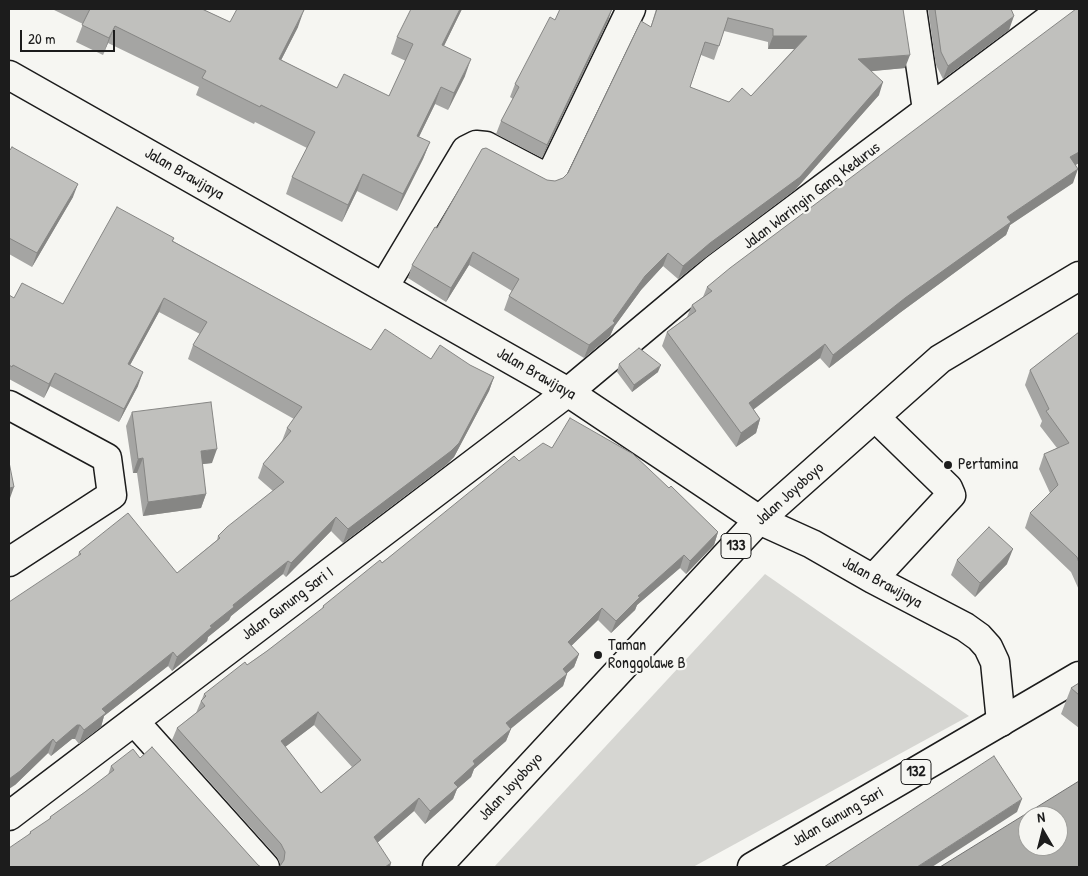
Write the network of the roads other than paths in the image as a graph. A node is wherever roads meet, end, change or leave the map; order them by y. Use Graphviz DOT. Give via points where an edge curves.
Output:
graph roads {
  1 [pos="631,9"];
  2 [pos="912,9"];
  3 [pos="1063,9"];
  4 [pos="9,74"];
  5 [pos="927,110"];
  6 [pos="1079,276"];
  7 [pos="384,288"];
  8 [pos="568,392"];
  9 [pos="9,404"];
  10 [pos="875,417"];
  11 [pos="759,520"];
  12 [pos="9,562"];
  13 [pos="873,579"];
  14 [pos="1079,676"];
  15 [pos="134,721"];
  16 [pos="1001,722"];
  17 [pos="9,816"];
  18 [pos="265,867"];
  19 [pos="437,867"];
  20 [pos="752,867"];
  1 -- 7 [label="street" via="549,179 486,146 476,145 466,150"];
  2 -- 5 [label="street"];
  3 -- 5 [label="street, Jalan Waringin Gang Kedurus"];
  4 -- 7 [label="street, Jalan Brawijaya"];
  5 -- 8 [label="street, Jalan Waringin Gang Kedurus" via="715,269"];
  6 -- 10 [label="street, Jalan Joyoboyo / 133" via="940,359"];
  7 -- 8 [label="street, Jalan Brawijaya"];
  8 -- 11 [label="street, Jalan Brawijaya"];
  8 -- 15 [label="street, Jalan Gunung Sari I"];
  9 -- 12 [label="street" via="107,458 112,495"];
  10 -- 11 [label="street, Jalan Joyoboyo / 133"];
  10 -- 13 [label="street" via="948,488 951,495"];
  11 -- 13 [label="street, Jalan Brawijaya" via="812,544"];
  11 -- 19 [label="street, Jalan Joyoboyo / 133"];
  13 -- 16 [label="street, Jalan Brawijaya" via="965,627 988,647 995,662"];
  14 -- 16 [label="street, Jalan Gunung Sari / 132"];
  15 -- 17 [label="street, Jalan Gunung Sari I"];
  15 -- 18 [label="street"];
  16 -- 20 [label="street, Jalan Gunung Sari / 132"];
}
